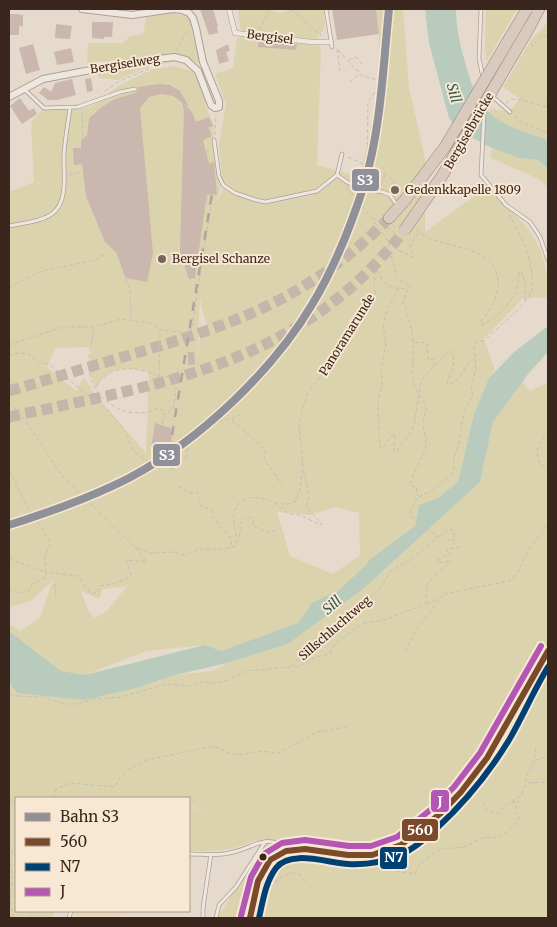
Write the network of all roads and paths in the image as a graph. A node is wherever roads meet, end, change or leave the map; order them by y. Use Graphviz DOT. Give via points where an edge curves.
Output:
graph roads {
  1 [pos="82,9"];
  2 [pos="229,9"];
  3 [pos="290,9"];
  4 [pos="326,9"];
  5 [pos="481,9"];
  6 [pos="527,9"];
  7 [pos="539,9"];
  8 [pos="270,10"];
  9 [pos="190,27"];
  10 [pos="256,35"];
  11 [pos="330,44"];
  12 [pos="174,57"];
  13 [pos="348,61"];
  14 [pos="362,64"];
  15 [pos="154,66"];
  16 [pos="340,71"];
  17 [pos="360,73"];
  18 [pos="350,82"];
  19 [pos="24,88"];
  20 [pos="135,89"];
  21 [pos="9,97"];
  22 [pos="485,97"];
  23 [pos="548,98"];
  24 [pos="99,99"];
  25 [pos="510,99"];
  26 [pos="82,106"];
  27 [pos="70,108"];
  28 [pos="216,108"];
  29 [pos="510,112"];
  30 [pos="548,133"];
  31 [pos="83,138"];
  32 [pos="214,140"];
  33 [pos="206,153"];
  34 [pos="342,154"];
  35 [pos="82,172"];
  36 [pos="385,174"];
  37 [pos="337,175"];
  38 [pos="64,176"];
  39 [pos="341,178"];
  40 [pos="208,191"];
  41 [pos="372,191"];
  42 [pos="402,204"];
  43 [pos="506,205"];
  44 [pos="389,218"];
  45 [pos="9,226"];
  46 [pos="404,231"];
  47 [pos="420,233"];
  48 [pos="108,252"];
  49 [pos="548,260"];
  50 [pos="121,266"];
  51 [pos="9,287"];
  52 [pos="399,289"];
  53 [pos="408,289"];
  54 [pos="525,301"];
  55 [pos="132,320"];
  56 [pos="94,327"];
  57 [pos="160,330"];
  58 [pos="413,342"];
  59 [pos="9,345"];
  60 [pos="9,356"];
  61 [pos="475,358"];
  62 [pos="434,366"];
  63 [pos="159,377"];
  64 [pos="96,388"];
  65 [pos="418,396"];
  66 [pos="9,402"];
  67 [pos="241,414"];
  68 [pos="164,416"];
  69 [pos="231,419"];
  70 [pos="162,425"];
  71 [pos="548,430"];
  72 [pos="548,466"];
  73 [pos="303,467"];
  74 [pos="9,471"];
  75 [pos="178,486"];
  76 [pos="286,490"];
  77 [pos="420,496"];
  78 [pos="274,503"];
  79 [pos="548,523"];
  80 [pos="276,530"];
  81 [pos="437,536"];
  82 [pos="236,543"];
  83 [pos="134,546"];
  84 [pos="230,549"];
  85 [pos="9,556"];
  86 [pos="46,572"];
  87 [pos="55,584"];
  88 [pos="9,588"];
  89 [pos="56,598"];
  90 [pos="440,598"];
  91 [pos="426,604"];
  92 [pos="548,651"];
  93 [pos="404,652"];
  94 [pos="292,666"];
  95 [pos="9,694"];
  96 [pos="346,727"];
  97 [pos="536,748"];
  98 [pos="548,750"];
  99 [pos="534,760"];
  100 [pos="548,782"];
  101 [pos="526,783"];
  102 [pos="53,797"];
  103 [pos="484,801"];
  104 [pos="509,804"];
  105 [pos="266,842"];
  106 [pos="398,847"];
  107 [pos="15,849"];
  108 [pos="291,849"];
  109 [pos="190,854"];
  110 [pos="211,854"];
  111 [pos="306,882"];
  112 [pos="252,900"];
  113 [pos="13,918"];
  114 [pos="203,918"];
  115 [pos="216,918"];
  116 [pos="250,918"];
  1 -- 28 [label="street" via="132,15 174,9 189,13 196,28 203,62 220,102"];
  2 -- 10 [label="street, Bergisel" via="235,33"];
  3 -- 11 [label="path"];
  4 -- 11 [label="lane"];
  5 -- 29 [label="lane" via="479,58 485,88"];
  6 -- 42 [label="highway, Bergiselbrücke, bridge" via="445,147"];
  7 -- 46 [label="highway, Bergiselbrücke, bridge" via="442,176"];
  8 -- 10 [label="path"];
  9 -- 12 [label="path" via="178,44"];
  10 -- 11 [label="street, Bergisel"];
  12 -- 19 [label="street, Bergiselweg" via="43,78"];
  12 -- 28 [label="street, Bergiselweg" via="186,60 198,71 210,104"];
  13 -- 14 [label="path" via="356,57"];
  13 -- 16 [label="path" via="337,49"];
  13 -- 17 [label="path"];
  15 -- 24 [label="path" via="108,88"];
  17 -- 18 [label="path"];
  17 -- 34 [label="path" via="379,82 368,102 367,166"];
  19 -- 21 [label="street, Bergiselweg"];
  19 -- 27 [label="lane" via="44,108"];
  20 -- 24 [label="lane"];
  22 -- 43 [label="lane" via="481,175"];
  23 -- 25 [label="path" via="547,107"];
  24 -- 26 [label="lane"];
  26 -- 27 [label="lane"];
  26 -- 31 [label="path"];
  27 -- 38 [label="lane"];
  28 -- 32 [label="path"];
  29 -- 30 [label="path" via="523,123"];
  32 -- 33 [label="path"];
  32 -- 37 [label="lane" via="223,185 256,200 265,202 317,191"];
  34 -- 37 [label="lane"];
  35 -- 38 [label="path"];
  36 -- 41 [label="path" via="380,186"];
  37 -- 39 [label="lane"];
  38 -- 45 [label="lane" via="62,200 53,213"];
  39 -- 41 [label="lane"];
  39 -- 53 [label="path" via="341,184 355,196 387,239 397,278 411,287"];
  40 -- 57 [label="path" via="206,203 211,205 192,332"];
  41 -- 42 [label="lane" via="390,195"];
  42 -- 44 [label="highway, Bergiselbrücke"];
  43 -- 49 [label="lane" via="530,222 540,237"];
  43 -- 54 [label="path" via="523,239 529,262 531,292"];
  47 -- 54 [label="path" via="481,254 490,262 497,277 497,290 494,304 482,325 496,317 514,296 520,271 525,284"];
  48 -- 51 [label="path" via="95,260 42,271"];
  50 -- 55 [label="path" via="130,290"];
  52 -- 53 [label="path"];
  52 -- 65 [label="path" via="388,306 384,326 386,344 378,408 380,448 395,434 396,452 410,436"];
  52 -- 73 [label="path, Panoramarunde" via="384,282 378,269 374,293 338,355 307,394 299,423"];
  53 -- 58 [label="path" via="403,302"];
  54 -- 61 [label="path" via="484,340 476,343"];
  55 -- 56 [label="path" via="121,319"];
  55 -- 57 [label="path" via="150,323"];
  56 -- 59 [label="path" via="63,327"];
  56 -- 64 [label="path" via="89,371"];
  57 -- 63 [label="path"];
  58 -- 62 [label="path" via="427,342 428,360 434,359"];
  58 -- 65 [label="path" via="411,371"];
  60 -- 69 [label="path" via="28,354 40,363 49,364 109,412 124,429 135,454 163,467 173,469 186,457 188,446 198,438 199,425"];
  61 -- 62 [label="path" via="469,361 460,378 448,385 454,362 451,351"];
  61 -- 77 [label="path" via="473,396 459,434 454,469 444,483"];
  62 -- 65 [label="path" via="424,377"];
  63 -- 64 [label="path" via="130,368 120,369 101,378"];
  63 -- 68 [label="path" via="175,376 173,409"];
  64 -- 68 [label="path" via="104,400 122,412 149,413 158,408 163,410"];
  65 -- 77 [label="path" via="423,399 426,410 423,423 426,442 410,486 417,487 416,494"];
  66 -- 83 [label="path" via="62,476"];
  67 -- 69 [label="path"];
  68 -- 70 [label="path"];
  69 -- 76 [label="path" via="266,450 264,459"];
  71 -- 72 [label="path" via="537,452 542,466"];
  73 -- 78 [label="path, Panoramarunde" via="295,502"];
  73 -- 78 [label="path" via="309,496 306,507 322,524 289,514"];
  74 -- 86 [label="path" via="51,543 45,556"];
  75 -- 84 [label="path" via="190,494 197,492 200,505 211,510 232,540"];
  77 -- 81 [label="path" via="410,516"];
  78 -- 82 [label="path, Panoramarunde" via="253,497 236,506 233,522"];
  79 -- 90 [label="path" via="509,581 448,593"];
  80 -- 82 [label="path" via="269,534 253,526 253,519 247,516 241,522"];
  81 -- 91 [label="path" via="453,530 455,540 448,539 459,547 446,550 451,553 438,560 438,563 452,561 427,584"];
  81 -- 94 [label="path, Sillschluchtweg" via="413,558 391,571 379,590 321,642 303,653"];
  82 -- 84 [label="path"];
  83 -- 84 [label="path" via="149,553 184,555 200,549"];
  83 -- 86 [label="path" via="147,562 126,560 132,575 100,586 98,592 91,594 78,576"];
  85 -- 86 [label="path"];
  86 -- 88 [label="path" via="46,578 33,583 28,591 18,593"];
  87 -- 89 [label="path"];
  90 -- 91 [label="path"];
  90 -- 93 [label="path"];
  91 -- 94 [label="path" via="384,620 363,623 336,643 329,654"];
  92 -- 106 [label="main road" via="483,764 442,812"];
  94 -- 95 [label="path, Sillschluchtweg" via="246,671 217,683 167,684 121,697 75,704"];
  96 -- 102 [label="path" via="317,732 279,753 259,750 239,755 213,746 170,754 129,769 115,787 70,783 56,789"];
  97 -- 99 [label="path"];
  98 -- 99 [label="path" via="542,759"];
  99 -- 101 [label="path"];
  100 -- 101 [label="path"];
  101 -- 104 [label="path" via="522,795"];
  103 -- 104 [label="path" via="487,810 495,814"];
  104 -- 106 [label="path" via="519,801 515,813 519,817 506,834 499,838 484,837 464,847 441,849 422,863 415,874 383,870 399,853"];
  105 -- 108 [label="lane" via="278,842"];
  105 -- 110 [label="lane" via="228,854"];
  105 -- 115 [label="lane" via="236,888 219,906"];
  106 -- 108 [label="main road" via="367,857"];
  107 -- 113 [label="path" via="10,858"];
  108 -- 112 [label="main road" via="265,867"];
  109 -- 110 [label="lane"];
  110 -- 114 [label="lane"];
  111 -- 112 [label="path" via="296,873 286,874"];
  112 -- 116 [label="main road"];
}
